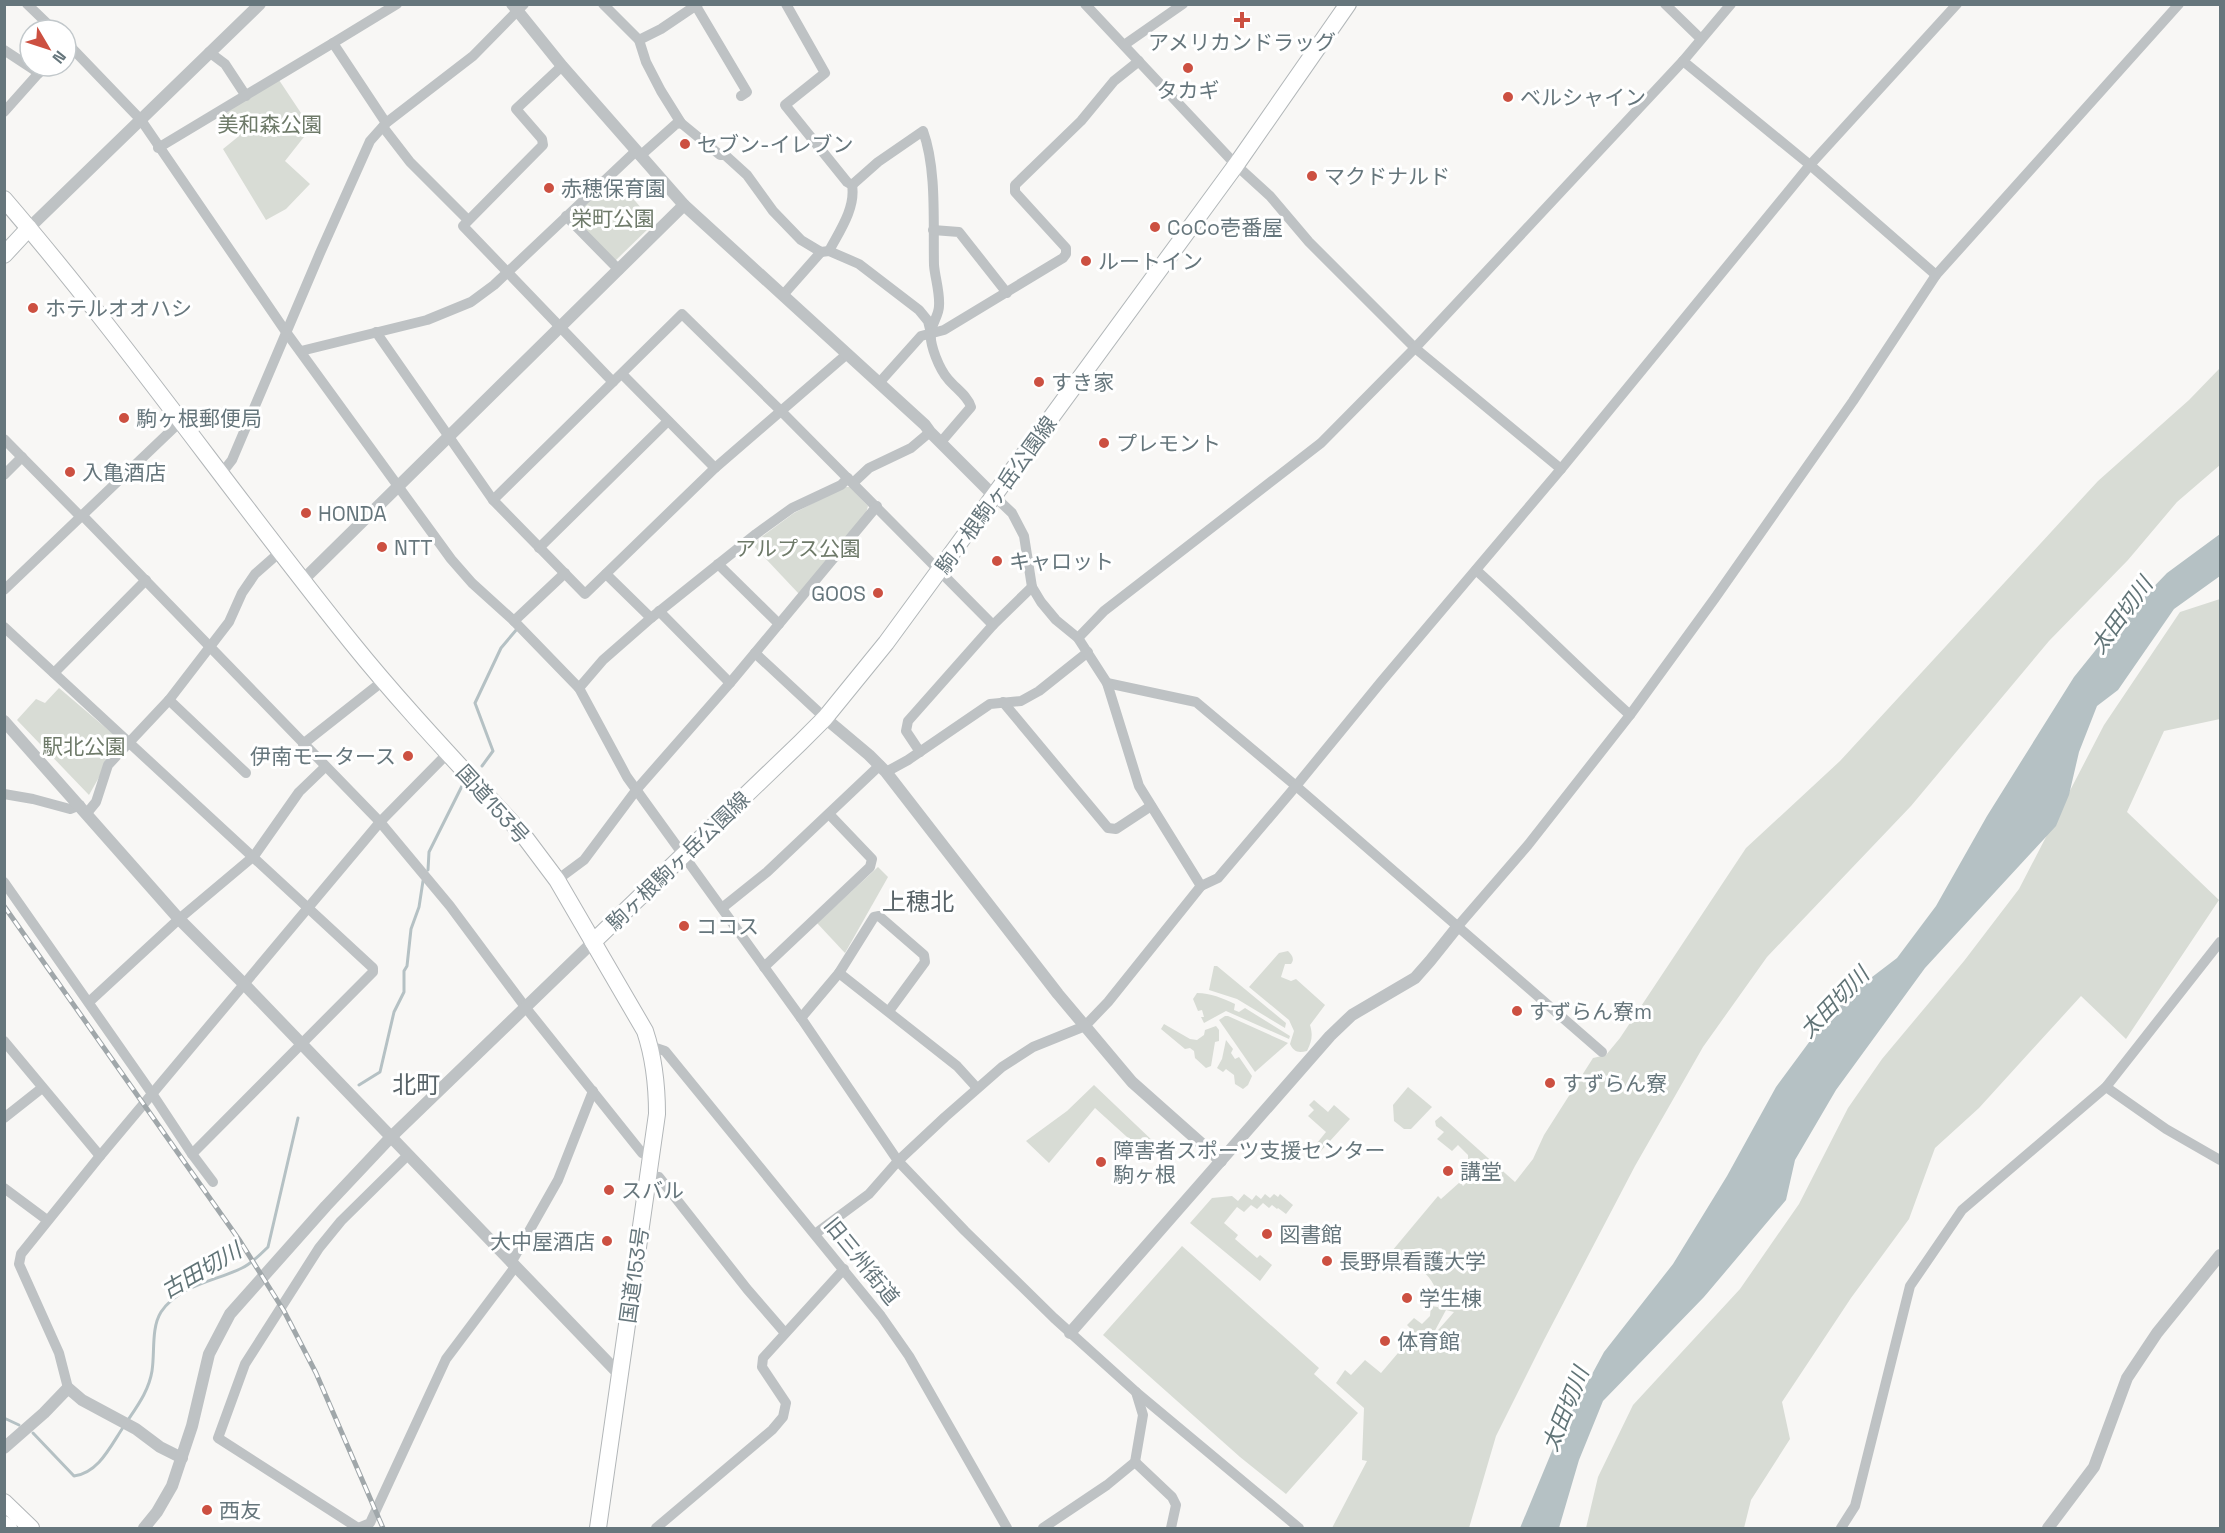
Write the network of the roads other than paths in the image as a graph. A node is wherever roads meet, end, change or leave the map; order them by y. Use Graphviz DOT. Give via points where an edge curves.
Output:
graph roads {
  1 [pos="27,4"];
  2 [pos="260,4"];
  3 [pos="397,4"];
  4 [pos="603,4"];
  5 [pos="786,4"];
  6 [pos="1183,4"];
  7 [pos="1348,4"];
  8 [pos="1665,4"];
  9 [pos="1731,4"];
  10 [pos="1957,4"];
  11 [pos="2180,4"];
  12 [pos="697,5"];
  13 [pos="1086,5"];
  14 [pos="517,6"];
  15 [pos="42,18"];
  16 [pos="1701,39"];
  17 [pos="639,40"];
  18 [pos="333,43"];
  19 [pos="1124,45"];
  20 [pos="4,50"];
  21 [pos="209,52"];
  22 [pos="78,54"];
  23 [pos="18,57"];
  24 [pos="1683,61"];
  25 [pos="1139,62"];
  26 [pos="562,66"];
  27 [pos="35,78"];
  28 [pos="246,96"];
  29 [pos="741,96"];
  30 [pos="4,112"];
  31 [pos="141,120"];
  32 [pos="681,123"];
  33 [pos="385,125"];
  34 [pos="158,148"];
  35 [pos="638,153"];
  36 [pos="1236,165"];
  37 [pos="1810,165"];
  38 [pos="852,185"];
  39 [pos="4,199"];
  40 [pos="684,205"];
  41 [pos="566,216"];
  42 [pos="468,220"];
  43 [pos="29,228"];
  44 [pos="933,230"];
  45 [pos="825,251"];
  46 [pos="4,255"];
  47 [pos="619,270"];
  48 [pos="508,272"];
  49 [pos="1936,275"];
  50 [pos="1007,293"];
  51 [pos="783,295"];
  52 [pos="560,327"];
  53 [pos="286,332"];
  54 [pos="376,332"];
  55 [pos="931,333"];
  56 [pos="1415,348"];
  57 [pos="301,351"];
  58 [pos="847,354"];
  59 [pos="618,378"];
  60 [pos="879,383"];
  61 [pos="781,411"];
  62 [pos="181,421"];
  63 [pos="668,421"];
  64 [pos="930,432"];
  65 [pos="448,436"];
  66 [pos="4,439"];
  67 [pos="941,442"];
  68 [pos="22,457"];
  69 [pos="715,468"];
  70 [pos="1561,469"];
  71 [pos="221,474"];
  72 [pos="4,475"];
  73 [pos="850,481"];
  74 [pos="397,486"];
  75 [pos="994,496"];
  76 [pos="493,500"];
  77 [pos="877,507"];
  78 [pos="82,516"];
  79 [pos="539,548"];
  80 [pos="280,552"];
  81 [pos="718,564"];
  82 [pos="1476,570"];
  83 [pos="940,572"];
  84 [pos="565,573"];
  85 [pos="606,574"];
  86 [pos="146,580"];
  87 [pos="303,580"];
  88 [pos="6,586"];
  89 [pos="1032,587"];
  90 [pos="655,615"];
  91 [pos="514,621"];
  92 [pos="779,624"];
  93 [pos="993,625"];
  94 [pos="4,627"];
  95 [pos="1078,638"];
  96 [pos="211,647"];
  97 [pos="1088,652"];
  98 [pos="755,654"];
  99 [pos="54,673"];
  100 [pos="382,681"];
  101 [pos="730,682"];
  102 [pos="1107,683"];
  103 [pos="579,688"];
  104 [pos="169,700"];
  105 [pos="1003,702"];
  106 [pos="1630,715"];
  107 [pos="825,718"];
  108 [pos="4,721"];
  109 [pos="128,742"];
  110 [pos="303,744"];
  111 [pos="920,752"];
  112 [pos="448,753"];
  113 [pos="325,767"];
  114 [pos="883,768"];
  115 [pos="246,773"];
  116 [pos="1296,786"];
  117 [pos="637,789"];
  118 [pos="4,794"];
  119 [pos="1151,806"];
  120 [pos="83,809"];
  121 [pos="829,814"];
  122 [pos="380,822"];
  123 [pos="254,856"];
  124 [pos="684,856"];
  125 [pos="557,880"];
  126 [pos="4,882"];
  127 [pos="1200,886"];
  128 [pos="308,908"];
  129 [pos="722,908"];
  130 [pos="179,919"];
  131 [pos="1458,926"];
  132 [pos="593,942"];
  133 [pos="2220,942"];
  134 [pos="765,967"];
  135 [pos="840,973"];
  136 [pos="244,984"];
  137 [pos="89,1002"];
  138 [pos="526,1008"];
  139 [pos="889,1011"];
  140 [pos="801,1018"];
  141 [pos="1084,1026"];
  142 [pos="4,1041"];
  143 [pos="302,1045"];
  144 [pos="650,1046"];
  145 [pos="1602,1052"];
  146 [pos="2106,1087"];
  147 [pos="42,1088"];
  148 [pos="977,1088"];
  149 [pos="594,1091"];
  150 [pos="153,1095"];
  151 [pos="4,1118"];
  152 [pos="391,1137"];
  153 [pos="192,1154"];
  154 [pos="408,1155"];
  155 [pos="651,1155"];
  156 [pos="100,1156"];
  157 [pos="2220,1160"];
  158 [pos="898,1161"];
  159 [pos="1221,1161"];
  160 [pos="649,1176"];
  161 [pos="213,1182"];
  162 [pos="4,1188"];
  163 [pos="47,1220"];
  164 [pos="816,1234"];
  165 [pos="2220,1255"];
  166 [pos="513,1265"];
  167 [pos="844,1269"];
  168 [pos="785,1333"];
  169 [pos="1070,1333"];
  170 [pos="620,1375"];
  171 [pos="68,1388"];
  172 [pos="1136,1392"];
  173 [pos="4,1448"];
  174 [pos="182,1458"];
  175 [pos="1135,1462"];
  176 [pos="4,1502"];
  177 [pos="4,1524"];
  178 [pos="9,1528"];
  179 [pos="31,1528"];
  180 [pos="144,1528"];
  181 [pos="358,1528"];
  182 [pos="598,1528"];
  183 [pos="656,1528"];
  184 [pos="1007,1528"];
  185 [pos="1043,1528"];
  186 [pos="1171,1528"];
  187 [pos="1299,1528"];
  188 [pos="1841,1528"];
  189 [pos="2048,1528"];
  1 -- 15 [label="street"];
  2 -- 21 [label="street"];
  3 -- 18 [label="street"];
  4 -- 17 [label="street"];
  5 -- 38 [label="street" via="825,73 785,105"];
  6 -- 19 [label="street"];
  7 -- 36 [label="main road, 駒ヶ根駒ヶ岳公園線"];
  8 -- 16 [label="street"];
  9 -- 16 [label="street"];
  10 -- 37 [label="street"];
  11 -- 49 [label="street"];
  12 -- 17 [label="street"];
  12 -- 29 [label="street" via="747,92"];
  13 -- 19 [label="street"];
  14 -- 26 [label="street"];
  14 -- 33 [label="street" via="472,56"];
  16 -- 24 [label="street"];
  17 -- 32 [label="street" via="656,82"];
  18 -- 28 [label="street"];
  18 -- 33 [label="street"];
  19 -- 25 [label="street"];
  20 -- 23 [label="street"];
  21 -- 28 [label="street" via="225,64"];
  21 -- 31 [label="street"];
  22 -- 31 [label="street"];
  24 -- 37 [label="street"];
  24 -- 56 [label="street"];
  25 -- 36 [label="street"];
  25 -- 50 [label="street" via="1114,81 1082,121 1015,185 1015,192 1066,248 1066,254"];
  26 -- 35 [label="street"];
  26 -- 42 [label="street" via="516,109 543,145"];
  27 -- 30 [label="street"];
  28 -- 34 [label="street"];
  31 -- 34 [label="street"];
  31 -- 43 [label="street"];
  32 -- 35 [label="street"];
  32 -- 45 [label="street" via="737,165 792,233 808,246"];
  33 -- 42 [label="street" via="410,162"];
  33 -- 53 [label="street" via="370,141"];
  34 -- 53 [label="street"];
  35 -- 40 [label="street"];
  35 -- 41 [label="street"];
  36 -- 56 [label="street"];
  36 -- 75 [label="main road, 駒ヶ根駒ヶ岳公園線"];
  37 -- 49 [label="street"];
  37 -- 70 [label="street"];
  38 -- 44 [label="street" via="923,131 931,171"];
  38 -- 45 [label="street" via="845,222"];
  39 -- 43 [label="main road, 国道153号"];
  40 -- 47 [label="street"];
  40 -- 51 [label="street"];
  41 -- 47 [label="street"];
  41 -- 48 [label="street"];
  42 -- 48 [label="street" via="463,226"];
  43 -- 46 [label="main road"];
  43 -- 62 [label="main road, 国道153号"];
  44 -- 50 [label="street" via="959,232"];
  44 -- 55 [label="street" via="939,308"];
  45 -- 51 [label="street"];
  45 -- 55 [label="street" via="859,264 919,310"];
  47 -- 52 [label="street"];
  48 -- 52 [label="street"];
  48 -- 54 [label="street" via="471,302 427,320"];
  49 -- 106 [label="street" via="1781,504"];
  50 -- 55 [label="street" via="944,330"];
  51 -- 58 [label="street"];
  52 -- 59 [label="street"];
  52 -- 65 [label="street"];
  53 -- 57 [label="street"];
  53 -- 71 [label="street" via="232,460"];
  54 -- 57 [label="street"];
  54 -- 65 [label="street"];
  55 -- 60 [label="street" via="921,336"];
  55 -- 67 [label="street" via="935,356 946,378 971,407"];
  56 -- 70 [label="street"];
  56 -- 95 [label="street" via="1321,444 1104,611"];
  57 -- 74 [label="street"];
  58 -- 60 [label="street"];
  58 -- 61 [label="street"];
  59 -- 61 [label="street" via="682,314"];
  59 -- 63 [label="street"];
  59 -- 76 [label="street"];
  60 -- 64 [label="street"];
  61 -- 69 [label="street"];
  61 -- 73 [label="street"];
  62 -- 71 [label="main road, 国道153号"];
  62 -- 78 [label="street"];
  63 -- 69 [label="street"];
  63 -- 79 [label="street"];
  64 -- 67 [label="street"];
  64 -- 73 [label="street" via="911,448"];
  65 -- 74 [label="street"];
  65 -- 76 [label="street"];
  66 -- 68 [label="street"];
  67 -- 75 [label="street"];
  68 -- 72 [label="street"];
  68 -- 78 [label="street"];
  69 -- 85 [label="street"];
  70 -- 82 [label="street"];
  71 -- 80 [label="main road, 国道153号"];
  73 -- 77 [label="street"];
  73 -- 81 [label="street" via="792,508"];
  74 -- 87 [label="street"];
  74 -- 91 [label="street" via="451,559"];
  75 -- 83 [label="main road, 駒ヶ根駒ヶ岳公園線"];
  75 -- 89 [label="street" via="1012,513 1024,536"];
  76 -- 79 [label="street"];
  77 -- 83 [label="street"];
  77 -- 92 [label="street"];
  78 -- 86 [label="street"];
  78 -- 88 [label="street"];
  79 -- 84 [label="street"];
  80 -- 87 [label="main road, 国道153号"];
  80 -- 96 [label="street" via="255,574"];
  81 -- 90 [label="street"];
  81 -- 92 [label="street"];
  82 -- 106 [label="street"];
  82 -- 116 [label="street"];
  83 -- 93 [label="street"];
  83 -- 107 [label="main road, 駒ヶ根駒ヶ岳公園線"];
  84 -- 85 [label="street" via="585,594"];
  84 -- 91 [label="street"];
  85 -- 90 [label="street"];
  86 -- 96 [label="street"];
  86 -- 99 [label="street"];
  87 -- 100 [label="main road, 国道153号"];
  89 -- 93 [label="street"];
  89 -- 95 [label="street" via="1056,620"];
  90 -- 101 [label="street"];
  90 -- 103 [label="street" via="603,660"];
  91 -- 103 [label="street"];
  92 -- 98 [label="street"];
  93 -- 111 [label="street" via="908,720 906,731"];
  94 -- 99 [label="street"];
  95 -- 97 [label="street"];
  96 -- 104 [label="street"];
  96 -- 110 [label="street"];
  97 -- 102 [label="street"];
  97 -- 105 [label="street" via="1039,691 1021,701"];
  98 -- 101 [label="street"];
  98 -- 107 [label="street"];
  99 -- 109 [label="street"];
  100 -- 110 [label="street"];
  100 -- 112 [label="main road, 国道153号"];
  101 -- 117 [label="street"];
  102 -- 116 [label="street" via="1196,702"];
  102 -- 119 [label="street" via="1139,786"];
  103 -- 117 [label="street"];
  104 -- 109 [label="street"];
  104 -- 115 [label="street"];
  105 -- 111 [label="street" via="990,704"];
  105 -- 119 [label="street" via="1108,828 1116,829"];
  106 -- 131 [label="street" via="1528,845"];
  107 -- 114 [label="street"];
  107 -- 124 [label="main road, 駒ヶ根駒ヶ岳公園線"];
  108 -- 120 [label="street"];
  109 -- 120 [label="street" via="108,765 96,802"];
  109 -- 123 [label="street"];
  110 -- 113 [label="street"];
  111 -- 114 [label="street"];
  112 -- 122 [label="street"];
  112 -- 125 [label="main road, 国道153号" via="524,836"];
  113 -- 122 [label="street"];
  113 -- 123 [label="street" via="299,792"];
  114 -- 121 [label="street"];
  114 -- 141 [label="street"];
  116 -- 127 [label="street" via="1218,878"];
  116 -- 131 [label="street"];
  117 -- 124 [label="street"];
  117 -- 125 [label="street" via="584,860"];
  118 -- 120 [label="street"];
  119 -- 127 [label="street"];
  120 -- 130 [label="street"];
  121 -- 129 [label="street"];
  121 -- 134 [label="street" via="872,859 870,867"];
  122 -- 128 [label="street"];
  122 -- 138 [label="street" via="450,906"];
  123 -- 128 [label="street"];
  123 -- 130 [label="street"];
  124 -- 129 [label="street"];
  124 -- 132 [label="main road, 駒ヶ根駒ヶ岳公園線"];
  125 -- 132 [label="main road, 国道153号"];
  126 -- 137 [label="street"];
  127 -- 141 [label="street" via="1108,1002"];
  128 -- 136 [label="street"];
  128 -- 143 [label="street" via="373,972"];
  129 -- 134 [label="street"];
  130 -- 136 [label="street"];
  130 -- 137 [label="street"];
  131 -- 145 [label="street"];
  131 -- 159 [label="street" via="1415,978 1352,1015 1330,1036"];
  132 -- 138 [label="street"];
  132 -- 144 [label="main road, 国道153号" via="638,1017"];
  133 -- 146 [label="street"];
  134 -- 140 [label="street"];
  135 -- 139 [label="street"];
  135 -- 139 [label="street" via="874,917 879,916 924,955 925,962"];
  135 -- 140 [label="street"];
  136 -- 143 [label="street"];
  136 -- 150 [label="street"];
  137 -- 150 [label="street"];
  138 -- 149 [label="street"];
  138 -- 152 [label="street"];
  139 -- 148 [label="street" via="957,1066"];
  140 -- 158 [label="street"];
  141 -- 148 [label="street" via="1033,1047"];
  141 -- 159 [label="street" via="1132,1082"];
  142 -- 147 [label="street"];
  143 -- 152 [label="street"];
  143 -- 153 [label="street"];
  144 -- 155 [label="main road, 国道153号" via="657,1091"];
  144 -- 164 [label="street, 旧三州街道" via="666,1052"];
  146 -- 157 [label="street" via="2166,1129"];
  146 -- 188 [label="street" via="1962,1210 1910,1286 1855,1506"];
  147 -- 151 [label="street"];
  147 -- 156 [label="street"];
  148 -- 158 [label="street"];
  149 -- 155 [label="street" via="642,1153"];
  149 -- 166 [label="street" via="558,1180"];
  150 -- 153 [label="street"];
  150 -- 156 [label="street"];
  152 -- 154 [label="street"];
  152 -- 174 [label="street" via="230,1314 209,1354"];
  153 -- 161 [label="street"];
  154 -- 166 [label="street"];
  154 -- 181 [label="street" via="319,1248 245,1364 218,1438"];
  155 -- 160 [label="main road, 国道153号"];
  156 -- 163 [label="street"];
  158 -- 164 [label="street" via="869,1194"];
  158 -- 169 [label="street"];
  159 -- 169 [label="street"];
  160 -- 168 [label="street" via="659,1177"];
  160 -- 170 [label="main road, 国道153号"];
  162 -- 163 [label="street"];
  163 -- 171 [label="street" via="21,1254 19,1264 59,1353"];
  164 -- 167 [label="street, 旧三州街道"];
  165 -- 189 [label="street" via="2157,1333 2127,1378 2094,1467"];
  166 -- 170 [label="street"];
  166 -- 181 [label="street" via="446,1359 370,1522"];
  167 -- 168 [label="street"];
  167 -- 184 [label="street, 旧三州街道" via="909,1356"];
  168 -- 183 [label="street" via="763,1358 762,1367 786,1403 783,1417"];
  169 -- 172 [label="street"];
  170 -- 182 [label="main road, 国道153号"];
  171 -- 173 [label="street"];
  171 -- 174 [label="street"];
  172 -- 175 [label="street" via="1143,1415"];
  172 -- 187 [label="street"];
  174 -- 180 [label="street" via="172,1486"];
  175 -- 185 [label="street"];
  175 -- 186 [label="street" via="1172,1497 1176,1505"];
  176 -- 179 [label="main road"];
  177 -- 178 [label="main road"];
}
